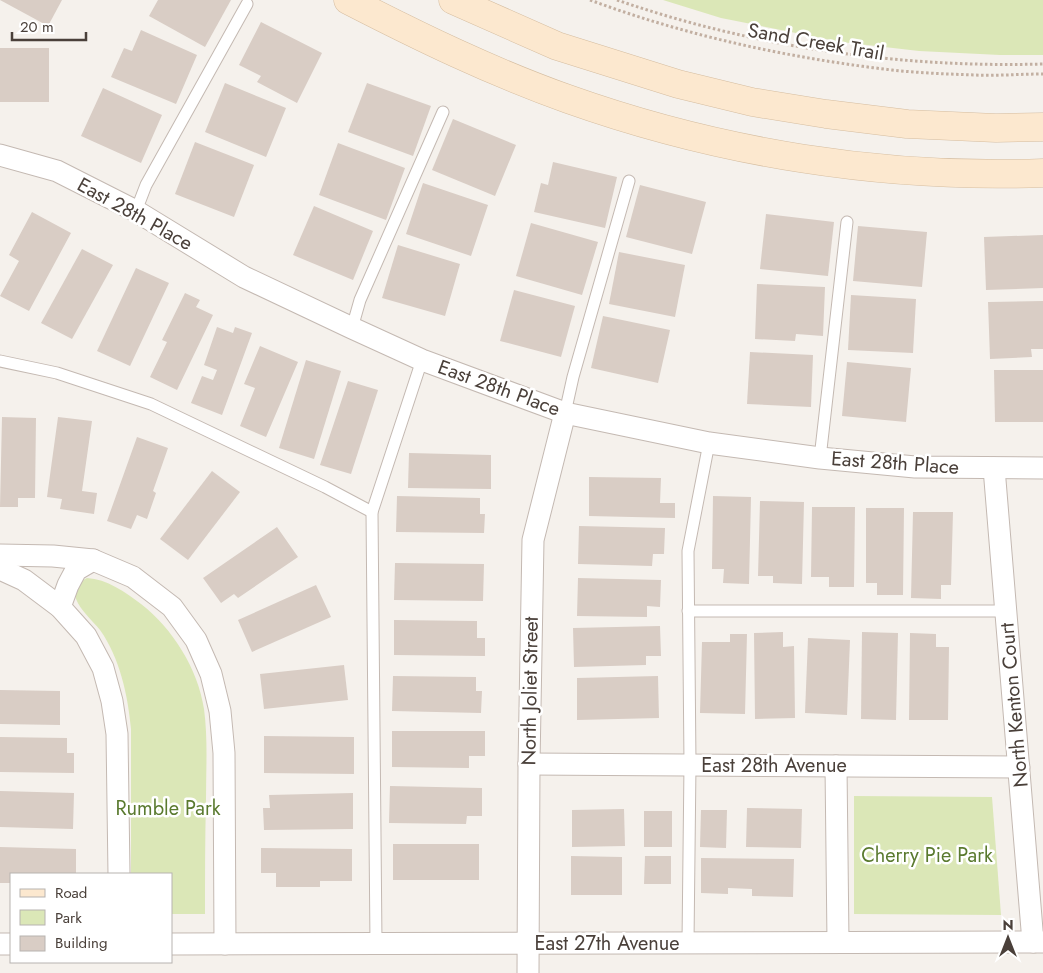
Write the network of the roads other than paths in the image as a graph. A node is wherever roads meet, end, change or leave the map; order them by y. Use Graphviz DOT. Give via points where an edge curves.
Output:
graph roads {
  1 [pos="348,0"];
  2 [pos="453,0"];
  3 [pos="247,4"];
  4 [pos="443,112"];
  5 [pos="1043,127"];
  6 [pos="0,155"];
  7 [pos="1043,173"];
  8 [pos="629,181"];
  9 [pos="136,211"];
  10 [pos="847,222"];
  11 [pos="352,328"];
  12 [pos="422,360"];
  13 [pos="0,361"];
  14 [pos="565,413"];
  15 [pos="709,443"];
  16 [pos="820,458"];
  17 [pos="994,468"];
  18 [pos="1043,468"];
  19 [pos="372,512"];
  20 [pos="0,555"];
  21 [pos="93,560"];
  22 [pos="0,569"];
  23 [pos="60,607"];
  24 [pos="688,611"];
  25 [pos="1006,612"];
  26 [pos="529,764"];
  27 [pos="690,764"];
  28 [pos="836,766"];
  29 [pos="1019,767"];
  30 [pos="119,873"];
  31 [pos="688,942"];
  32 [pos="838,942"];
  33 [pos="1038,942"];
  34 [pos="376,943"];
  35 [pos="528,943"];
  36 [pos="172,944"];
  37 [pos="225,944"];
  38 [pos="528,973"];
  1 -- 7 [label="main road" via="497,71 568,99 662,129 737,147 870,167"];
  2 -- 5 [label="main road" via="557,46 678,84 752,102 907,124"];
  3 -- 9 [label="lane" via="146,186"];
  4 -- 11 [label="lane" via="360,300"];
  6 -- 9 [label="street, East 28th Place" via="56,171"];
  8 -- 14 [label="lane"];
  9 -- 11 [label="street, East 28th Place" via="244,277"];
  10 -- 16 [label="lane"];
  11 -- 12 [label="street, East 28th Place"];
  12 -- 14 [label="street, East 28th Place"];
  12 -- 19 [label="lane"];
  13 -- 19 [label="lane" via="58,373 151,404"];
  14 -- 15 [label="street, East 28th Place"];
  14 -- 26 [label="street, North Joliet Street" via="533,540"];
  15 -- 16 [label="street, East 28th Place"];
  15 -- 24 [label="lane" via="688,552"];
  16 -- 17 [label="street, East 28th Place" via="915,468"];
  17 -- 18 [label="street, East 28th Place"];
  17 -- 25 [label="street, North Kenton Court"];
  19 -- 34 [label="lane"];
  20 -- 21 [label="street"];
  21 -- 23 [label="street" via="76,570"];
  21 -- 37 [label="street" via="133,577 172,607 196,640 211,674 220,711 224,753"];
  22 -- 23 [label="street" via="24,580"];
  23 -- 30 [label="street" via="86,636 103,668 112,701 117,734"];
  24 -- 25 [label="lane"];
  24 -- 27 [label="lane"];
  25 -- 29 [label="street, North Kenton Court"];
  26 -- 27 [label="street, East 28th Avenue"];
  26 -- 35 [label="street, North Joliet Street"];
  27 -- 28 [label="street, East 28th Avenue"];
  27 -- 31 [label="lane"];
  28 -- 29 [label="street, East 28th Avenue"];
  28 -- 32 [label="street"];
  29 -- 33 [label="street, North Kenton Court"];
  31 -- 32 [label="street, East 27th Avenue"];
  31 -- 35 [label="street, East 27th Avenue"];
  32 -- 33 [label="street, East 27th Avenue"];
  34 -- 35 [label="street, East 27th Avenue"];
  34 -- 37 [label="street, East 27th Avenue"];
  35 -- 38 [label="street, North Joliet Street"];
  36 -- 37 [label="street, East 27th Avenue"];
}
